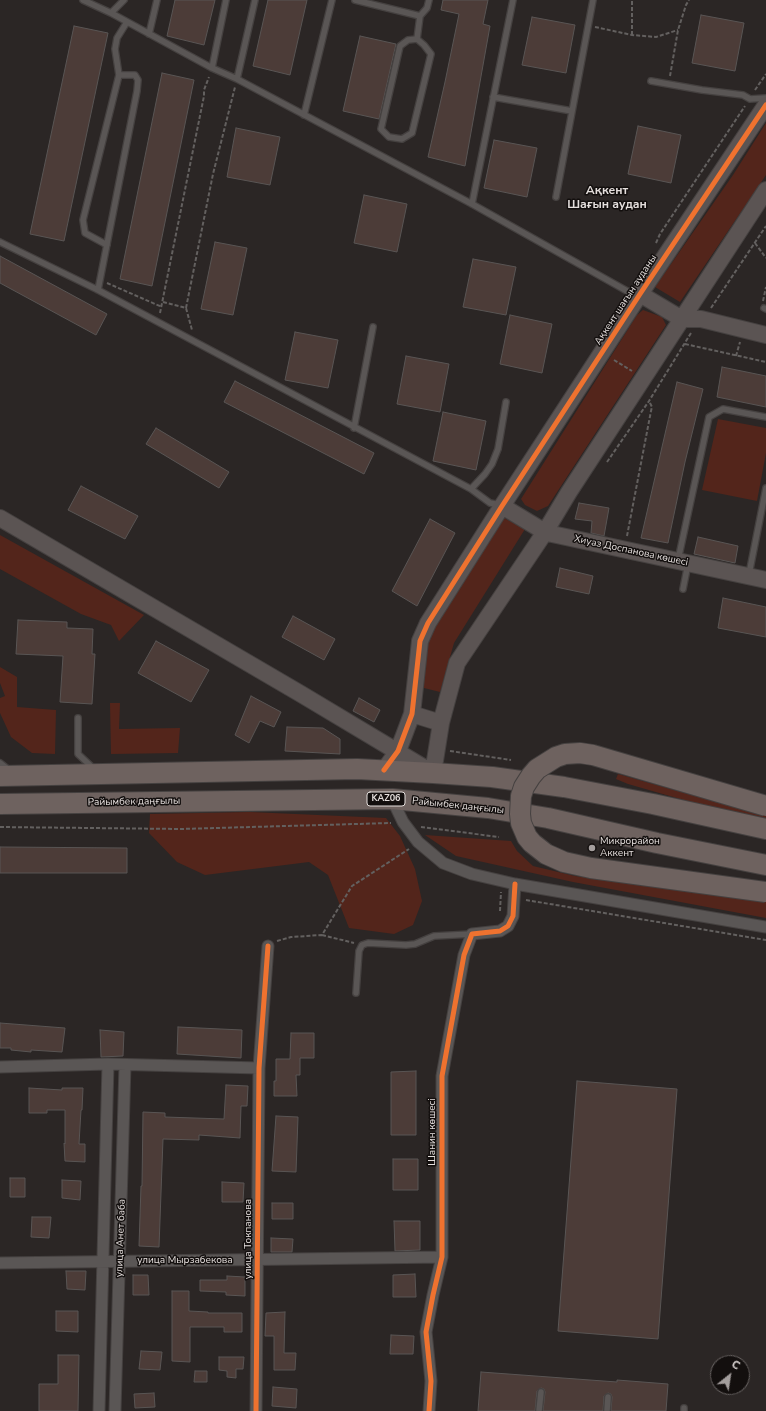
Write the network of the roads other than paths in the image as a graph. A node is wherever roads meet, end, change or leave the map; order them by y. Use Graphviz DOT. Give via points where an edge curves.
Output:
graph roads {
  1 [pos="83,0"];
  2 [pos="124,0"];
  3 [pos="157,0"];
  4 [pos="226,0"];
  5 [pos="255,0"];
  6 [pos="332,0"];
  7 [pos="355,0"];
  8 [pos="429,0"];
  9 [pos="513,0"];
  10 [pos="593,0"];
  11 [pos="111,13"];
  12 [pos="420,16"];
  13 [pos="127,22"];
  14 [pos="149,34"];
  15 [pos="417,39"];
  16 [pos="212,68"];
  17 [pos="119,75"];
  18 [pos="237,79"];
  19 [pos="651,81"];
  20 [pos="493,97"];
  21 [pos="766,98"];
  22 [pos="766,105"];
  23 [pos="572,111"];
  24 [pos="304,115"];
  25 [pos="766,190"];
  26 [pos="556,197"];
  27 [pos="472,204"];
  28 [pos="0,242"];
  29 [pos="107,245"];
  30 [pos="98,290"];
  31 [pos="640,294"];
  32 [pos="682,319"];
  33 [pos="373,327"];
  34 [pos="766,335"];
  35 [pos="506,402"];
  36 [pos="766,417"];
  37 [pos="354,428"];
  38 [pos="766,488"];
  39 [pos="471,489"];
  40 [pos="502,506"];
  41 [pos="0,518"];
  42 [pos="545,532"];
  43 [pos="683,562"];
  44 [pos="748,576"];
  45 [pos="766,580"];
  46 [pos="683,589"];
  47 [pos="412,714"];
  48 [pos="78,718"];
  49 [pos="440,722"];
  50 [pos="398,751"];
  51 [pos="0,764"];
  52 [pos="384,770"];
  53 [pos="433,772"];
  54 [pos="101,774"];
  55 [pos="8,776"];
  56 [pos="392,799"];
  57 [pos="0,804"];
  58 [pos="766,806"];
  59 [pos="766,830"];
  60 [pos="766,865"];
  61 [pos="515,884"];
  62 [pos="766,892"];
  63 [pos="766,927"];
  64 [pos="472,934"];
  65 [pos="268,946"];
  66 [pos="356,993"];
  67 [pos="108,1064"];
  68 [pos="125,1065"];
  69 [pos="0,1067"];
  70 [pos="259,1068"];
  71 [pos="442,1258"];
  72 [pos="103,1261"];
  73 [pos="120,1261"];
  74 [pos="258,1261"];
  75 [pos="0,1263"];
  76 [pos="541,1392"];
  77 [pos="608,1397"];
  78 [pos="99,1411"];
  79 [pos="116,1411"];
  80 [pos="256,1411"];
  81 [pos="430,1411"];
  82 [pos="540,1411"];
  83 [pos="607,1411"];
  1 -- 11 [label="lane"];
  2 -- 11 [label="lane"];
  3 -- 14 [label="lane"];
  4 -- 16 [label="lane"];
  5 -- 18 [label="lane"];
  6 -- 24 [label="lane"];
  7 -- 12 [label="lane"];
  8 -- 12 [label="lane" via="427,8"];
  9 -- 20 [label="lane"];
  10 -- 23 [label="lane"];
  11 -- 13 [label="lane"];
  12 -- 15 [label="lane"];
  13 -- 14 [label="lane"];
  13 -- 17 [label="lane" via="117,38 115,49"];
  14 -- 16 [label="lane"];
  15 -- 15 [label="lane" via="431,54 412,134 402,138 389,136 381,129 400,46 408,40"];
  16 -- 18 [label="lane"];
  17 -- 29 [label="lane" via="83,220 85,233"];
  17 -- 29 [label="lane" via="135,75 138,80"];
  18 -- 24 [label="lane"];
  19 -- 21 [label="lane" via="743,95 750,99"];
  20 -- 23 [label="lane"];
  20 -- 27 [label="lane"];
  22 -- 31 [label="street, Ақкент шағын ауданы"];
  23 -- 26 [label="lane"];
  24 -- 27 [label="lane"];
  25 -- 32 [label="street"];
  27 -- 31 [label="lane" via="627,290"];
  28 -- 30 [label="lane"];
  29 -- 30 [label="lane"];
  30 -- 37 [label="lane"];
  31 -- 32 [label="street"];
  31 -- 40 [label="street, Ақкент шағын ауданы"];
  32 -- 34 [label="street" via="701,319"];
  32 -- 42 [label="street"];
  33 -- 37 [label="lane"];
  35 -- 39 [label="lane" via="498,449 492,464"];
  36 -- 43 [label="lane" via="723,409 710,417"];
  37 -- 39 [label="lane"];
  38 -- 44 [label="lane"];
  39 -- 40 [label="lane" via="490,503"];
  40 -- 42 [label="street, Хиуаз Доспанова көшесі"];
  40 -- 47 [label="street, Ақкент шағын ауданы" via="428,623 420,641"];
  41 -- 50 [label="street"];
  42 -- 43 [label="street, Хиуаз Доспанова көшесі"];
  42 -- 49 [label="street" via="457,663"];
  43 -- 44 [label="street, Хиуаз Доспанова көшесі"];
  43 -- 46 [label="lane"];
  44 -- 45 [label="street, Хиуаз Доспанова көшесі"];
  47 -- 49 [label="street"];
  47 -- 50 [label="street, Ақкент шағын ауданы"];
  48 -- 54 [label="lane" via="78,754"];
  49 -- 53 [label="street"];
  50 -- 52 [label="street, Ақкент шағын ауданы"];
  50 -- 53 [label="street"];
  51 -- 55 [label="lane"];
  52 -- 53 [label="highway"];
  52 -- 54 [label="highway"];
  53 -- 59 [label="highway" via="564,787"];
  54 -- 55 [label="highway"];
  56 -- 57 [label="highway, Райымбек даңғылы / KАZ06"];
  56 -- 60 [label="highway, Райымбек даңғылы / KАZ06" via="488,808 548,818"];
  56 -- 61 [label="street" via="403,822 418,842 443,863 472,874"];
  58 -- 62 [label="highway, bridge" via="580,753 556,757 537,769 524,787 520,814 521,823 532,843 546,854 564,862 590,868"];
  61 -- 63 [label="street"];
  61 -- 64 [label="street" via="513,916 508,926 500,931"];
  64 -- 66 [label="lane" via="434,936 406,945 362,945 359,951"];
  64 -- 71 [label="street, Шанин көшесі" via="464,955 442,1076"];
  65 -- 70 [label="street, улица Токпанова"];
  67 -- 68 [label="street"];
  67 -- 69 [label="street"];
  67 -- 72 [label="street"];
  68 -- 70 [label="street"];
  68 -- 73 [label="street, улица Анет баба"];
  70 -- 74 [label="street, улица Токпанова"];
  71 -- 74 [label="street, улица Мырзабекова"];
  71 -- 81 [label="street, Шанин көшесі" via="426,1332 431,1381"];
  72 -- 73 [label="street, улица Мырзабекова"];
  72 -- 75 [label="street, улица Мырзабекова"];
  72 -- 78 [label="street"];
  73 -- 74 [label="street, улица Мырзабекова"];
  73 -- 79 [label="street, улица Анет баба"];
  74 -- 80 [label="street, улица Токпанова"];
  76 -- 82 [label="lane"];
  77 -- 83 [label="lane"];
}
